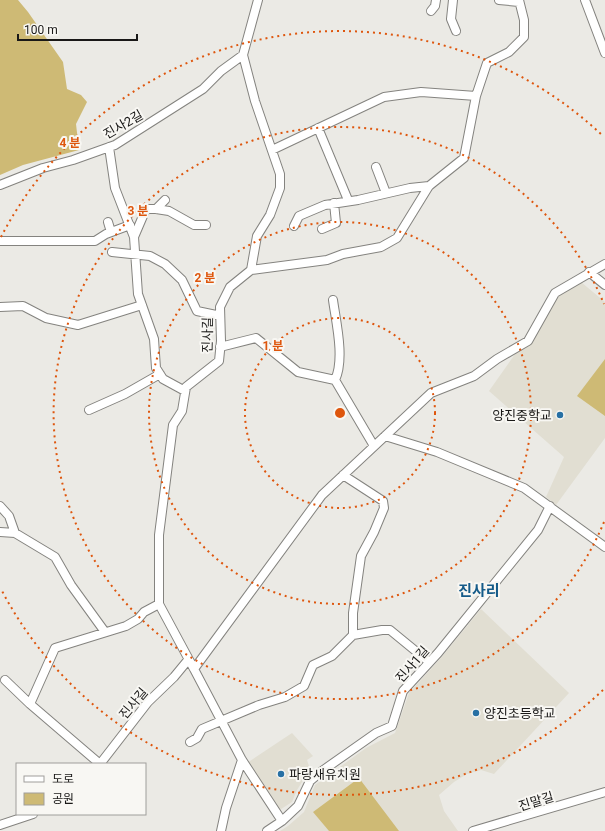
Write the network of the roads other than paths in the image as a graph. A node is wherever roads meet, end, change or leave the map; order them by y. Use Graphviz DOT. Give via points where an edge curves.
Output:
graph roads {
  1 [pos="258,0"];
  2 [pos="436,0"];
  3 [pos="453,0"];
  4 [pos="499,0"];
  5 [pos="585,0"];
  6 [pos="519,1"];
  7 [pos="432,11"];
  8 [pos="456,31"];
  9 [pos="605,53"];
  10 [pos="243,55"];
  11 [pos="476,96"];
  12 [pos="318,128"];
  13 [pos="109,147"];
  14 [pos="272,150"];
  15 [pos="376,167"];
  16 [pos="0,185"];
  17 [pos="429,186"];
  18 [pos="386,193"];
  19 [pos="164,200"];
  20 [pos="348,200"];
  21 [pos="334,203"];
  22 [pos="156,209"];
  23 [pos="108,222"];
  24 [pos="130,225"];
  25 [pos="206,225"];
  26 [pos="294,226"];
  27 [pos="322,229"];
  28 [pos="111,232"];
  29 [pos="134,237"];
  30 [pos="0,241"];
  31 [pos="112,252"];
  32 [pos="135,255"];
  33 [pos="605,264"];
  34 [pos="251,270"];
  35 [pos="589,272"];
  36 [pos="605,285"];
  37 [pos="333,300"];
  38 [pos="142,305"];
  39 [pos="0,307"];
  40 [pos="220,314"];
  41 [pos="220,347"];
  42 [pos="160,374"];
  43 [pos="336,380"];
  44 [pos="185,391"];
  45 [pos="89,410"];
  46 [pos="385,436"];
  47 [pos="374,446"];
  48 [pos="343,475"];
  49 [pos="0,506"];
  50 [pos="550,506"];
  51 [pos="0,532"];
  52 [pos="15,533"];
  53 [pos="605,547"];
  54 [pos="159,604"];
  55 [pos="105,632"];
  56 [pos="353,635"];
  57 [pos="188,660"];
  58 [pos="429,662"];
  59 [pos="194,669"];
  60 [pos="5,680"];
  61 [pos="30,704"];
  62 [pos="221,721"];
  63 [pos="190,742"];
  64 [pos="242,760"];
  65 [pos="99,763"];
  66 [pos="101,763"];
  67 [pos="605,792"];
  68 [pos="30,815"];
  69 [pos="282,821"];
  70 [pos="0,826"];
  71 [pos="221,831"];
  72 [pos="266,831"];
  73 [pos="473,831"];
  1 -- 10 [label="street"];
  2 -- 7 [label="street"];
  3 -- 8 [label="street" via="451,19"];
  4 -- 6 [label="street"];
  5 -- 9 [label="street"];
  6 -- 11 [label="street" via="524,20 524,37 509,52 487,62"];
  10 -- 13 [label="street, 진사2길" via="221,71 203,89"];
  10 -- 14 [label="street"];
  11 -- 12 [label="street" via="421,92 384,97"];
  11 -- 17 [label="street" via="464,158"];
  12 -- 14 [label="street"];
  12 -- 20 [label="street"];
  13 -- 16 [label="street, 진사2길"];
  13 -- 24 [label="street" via="115,188"];
  14 -- 34 [label="street" via="280,174 280,188 270,215 257,236"];
  15 -- 18 [label="street"];
  17 -- 18 [label="street"];
  17 -- 34 [label="street" via="397,238 381,248 342,254 327,260"];
  18 -- 20 [label="street"];
  19 -- 22 [label="street"];
  20 -- 21 [label="street"];
  21 -- 26 [label="street" via="299,216"];
  21 -- 27 [label="street" via="336,223"];
  22 -- 25 [label="street" via="168,211 194,225"];
  22 -- 29 [label="street" via="146,209"];
  23 -- 28 [label="street"];
  24 -- 28 [label="street"];
  24 -- 29 [label="street"];
  28 -- 30 [label="street" via="95,241"];
  29 -- 32 [label="street"];
  31 -- 32 [label="street"];
  32 -- 38 [label="street" via="138,294"];
  32 -- 40 [label="street" via="150,256 165,264 182,280 197,311"];
  33 -- 35 [label="street"];
  34 -- 40 [label="street, 진사길" via="230,287 220,307"];
  35 -- 36 [label="street"];
  35 -- 46 [label="street" via="556,292 528,341 474,376 430,393"];
  37 -- 43 [label="street" via="339,352 339,372"];
  38 -- 39 [label="street" via="78,325 46,318 23,306"];
  38 -- 42 [label="street" via="154,339 156,368"];
  40 -- 41 [label="street, 진사길"];
  41 -- 43 [label="street" via="256,338 298,372"];
  41 -- 44 [label="street, 진사길" via="219,361 186,387"];
  42 -- 44 [label="street" via="163,379"];
  42 -- 45 [label="street" via="125,394"];
  43 -- 47 [label="street"];
  44 -- 54 [label="street" via="182,411 173,425 159,535"];
  46 -- 47 [label="street"];
  46 -- 50 [label="street" via="437,452 501,478 524,488"];
  47 -- 48 [label="street"];
  48 -- 56 [label="street" via="383,501 384,508 361,556 353,613"];
  48 -- 59 [label="street" via="322,495"];
  49 -- 52 [label="street" via="9,516"];
  50 -- 53 [label="street"];
  50 -- 58 [label="street, 진사1길" via="538,530"];
  51 -- 52 [label="street"];
  52 -- 55 [label="street" via="55,557"];
  54 -- 55 [label="street" via="126,626"];
  54 -- 57 [label="street"];
  55 -- 61 [label="street" via="56,648"];
  56 -- 58 [label="street" via="390,630"];
  56 -- 62 [label="street" via="332,656 313,665 304,686 285,697"];
  57 -- 59 [label="street"];
  57 -- 66 [label="street, 진사길" via="148,702"];
  58 -- 69 [label="street, 진사1길" via="403,691 392,726 371,737 310,781 298,806"];
  59 -- 62 [label="street"];
  60 -- 61 [label="street"];
  61 -- 65 [label="street"];
  62 -- 63 [label="street" via="202,729 197,738"];
  62 -- 64 [label="street"];
  64 -- 69 [label="street"];
  64 -- 71 [label="street"];
  67 -- 73 [label="street, 진말길"];
  68 -- 70 [label="street"];
  69 -- 72 [label="street"];
}
